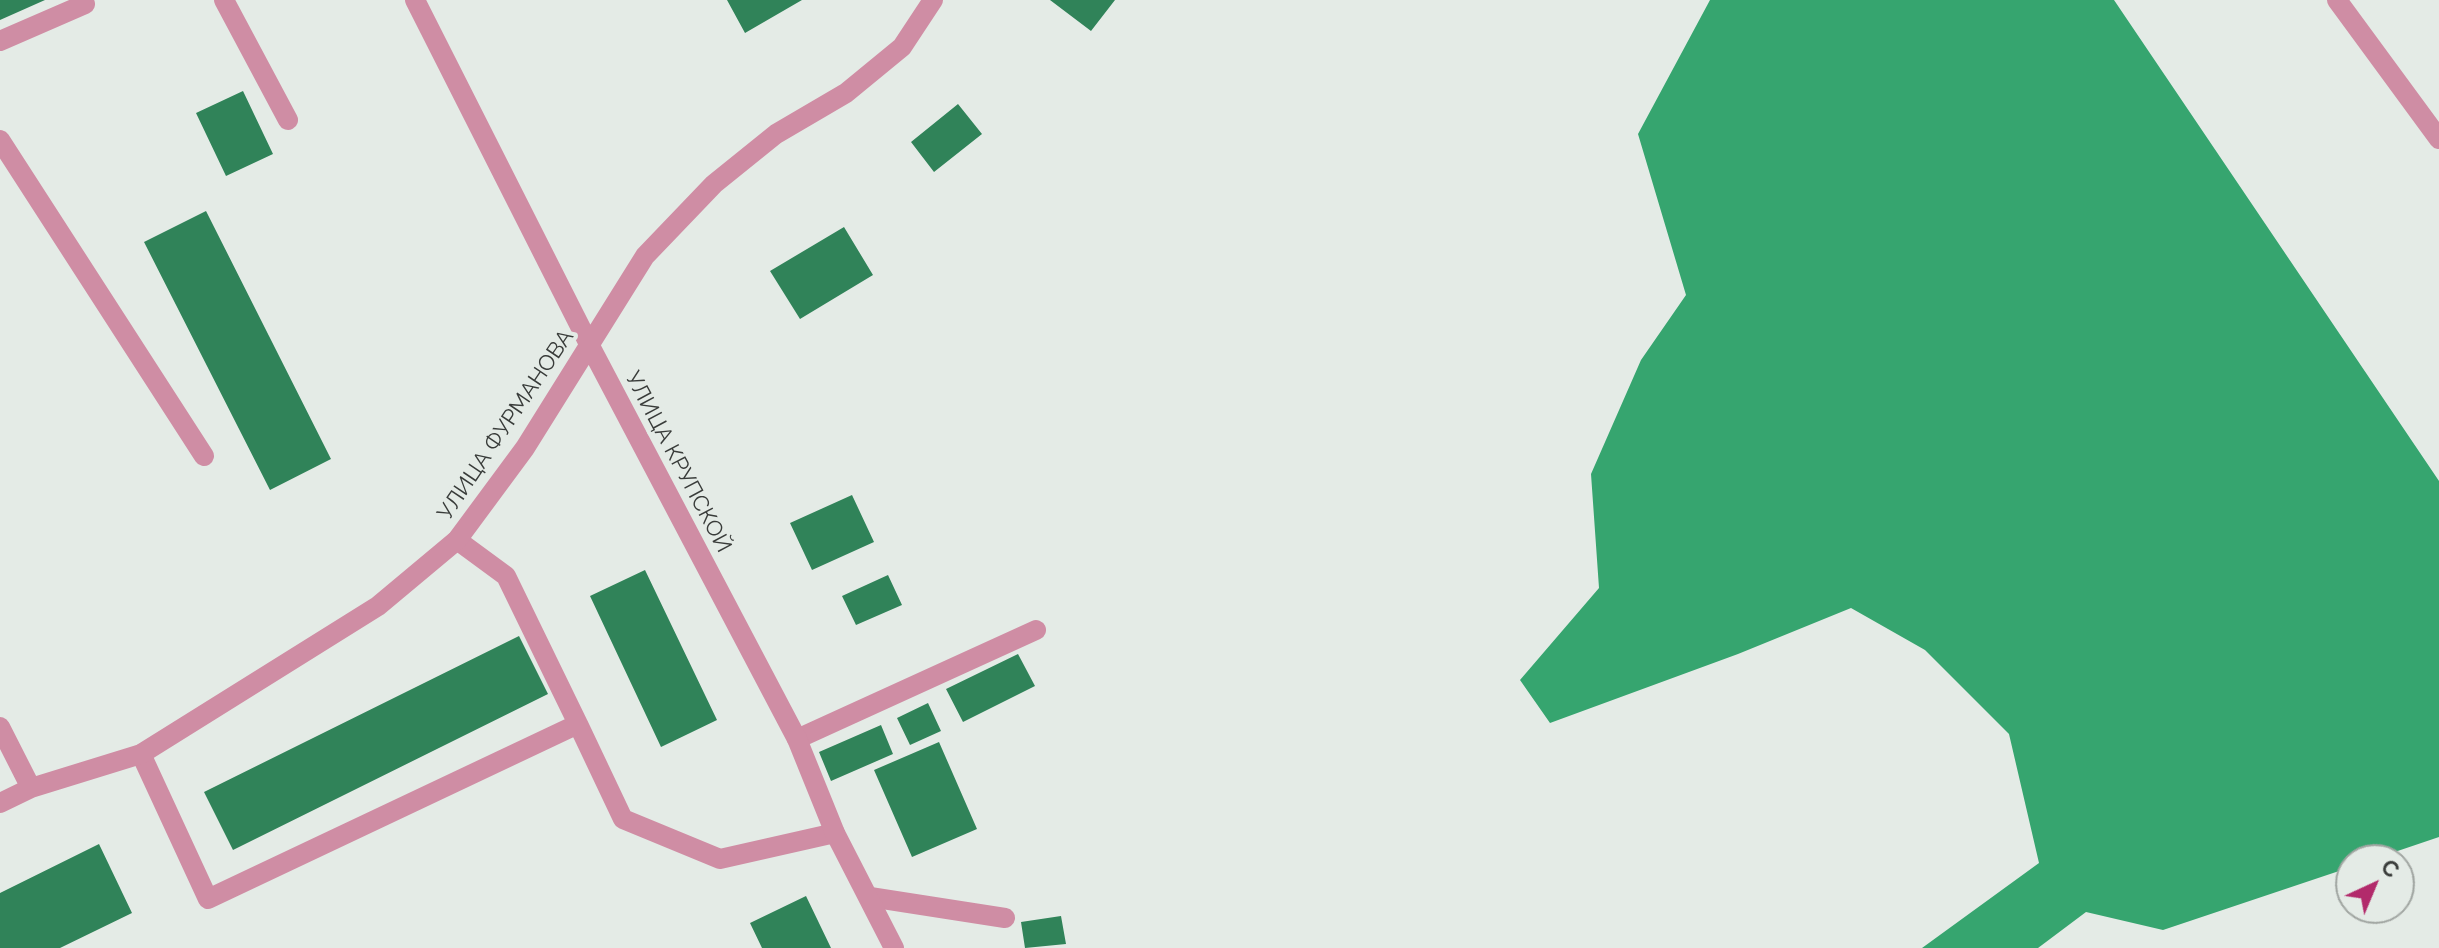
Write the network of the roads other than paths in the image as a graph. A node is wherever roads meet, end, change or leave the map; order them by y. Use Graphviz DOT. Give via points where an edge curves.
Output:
graph roads {
  1 [pos="224,0"];
  2 [pos="415,0"];
  3 [pos="933,0"];
  4 [pos="2337,0"];
  5 [pos="85,4"];
  6 [pos="0,41"];
  7 [pos="288,120"];
  8 [pos="2439,139"];
  9 [pos="0,140"];
  10 [pos="590,346"];
  11 [pos="204,456"];
  12 [pos="457,540"];
  13 [pos="1036,630"];
  14 [pos="578,724"];
  15 [pos="0,727"];
  16 [pos="797,739"];
  17 [pos="141,754"];
  18 [pos="31,788"];
  19 [pos="0,803"];
  20 [pos="835,833"];
  21 [pos="870,897"];
  22 [pos="1005,918"];
  23 [pos="894,948"];
  1 -- 7 [label="street"];
  2 -- 10 [label="street, УЛИЦА КРУПСКОЙ"];
  3 -- 10 [label="street, УЛИЦА ФУРМАНОВА" via="902,47 846,93 776,134 714,184 645,256"];
  4 -- 8 [label="street"];
  5 -- 6 [label="street"];
  9 -- 11 [label="street"];
  10 -- 12 [label="street, УЛИЦА ФУРМАНОВА" via="525,448"];
  10 -- 16 [label="street, УЛИЦА КРУПСКОЙ"];
  12 -- 14 [label="street" via="506,576"];
  12 -- 17 [label="street, УЛИЦА ФУРМАНОВА" via="378,606"];
  13 -- 16 [label="street"];
  14 -- 17 [label="street" via="208,899"];
  14 -- 20 [label="street" via="623,819 720,859"];
  15 -- 18 [label="street"];
  16 -- 20 [label="street, УЛИЦА КРУПСКОЙ"];
  17 -- 18 [label="street, УЛИЦА ФУРМАНОВА"];
  18 -- 19 [label="street, УЛИЦА ФУРМАНОВА"];
  20 -- 21 [label="street, УЛИЦА КРУПСКОЙ"];
  21 -- 22 [label="street"];
  21 -- 23 [label="street, УЛИЦА КРУПСКОЙ"];
}
